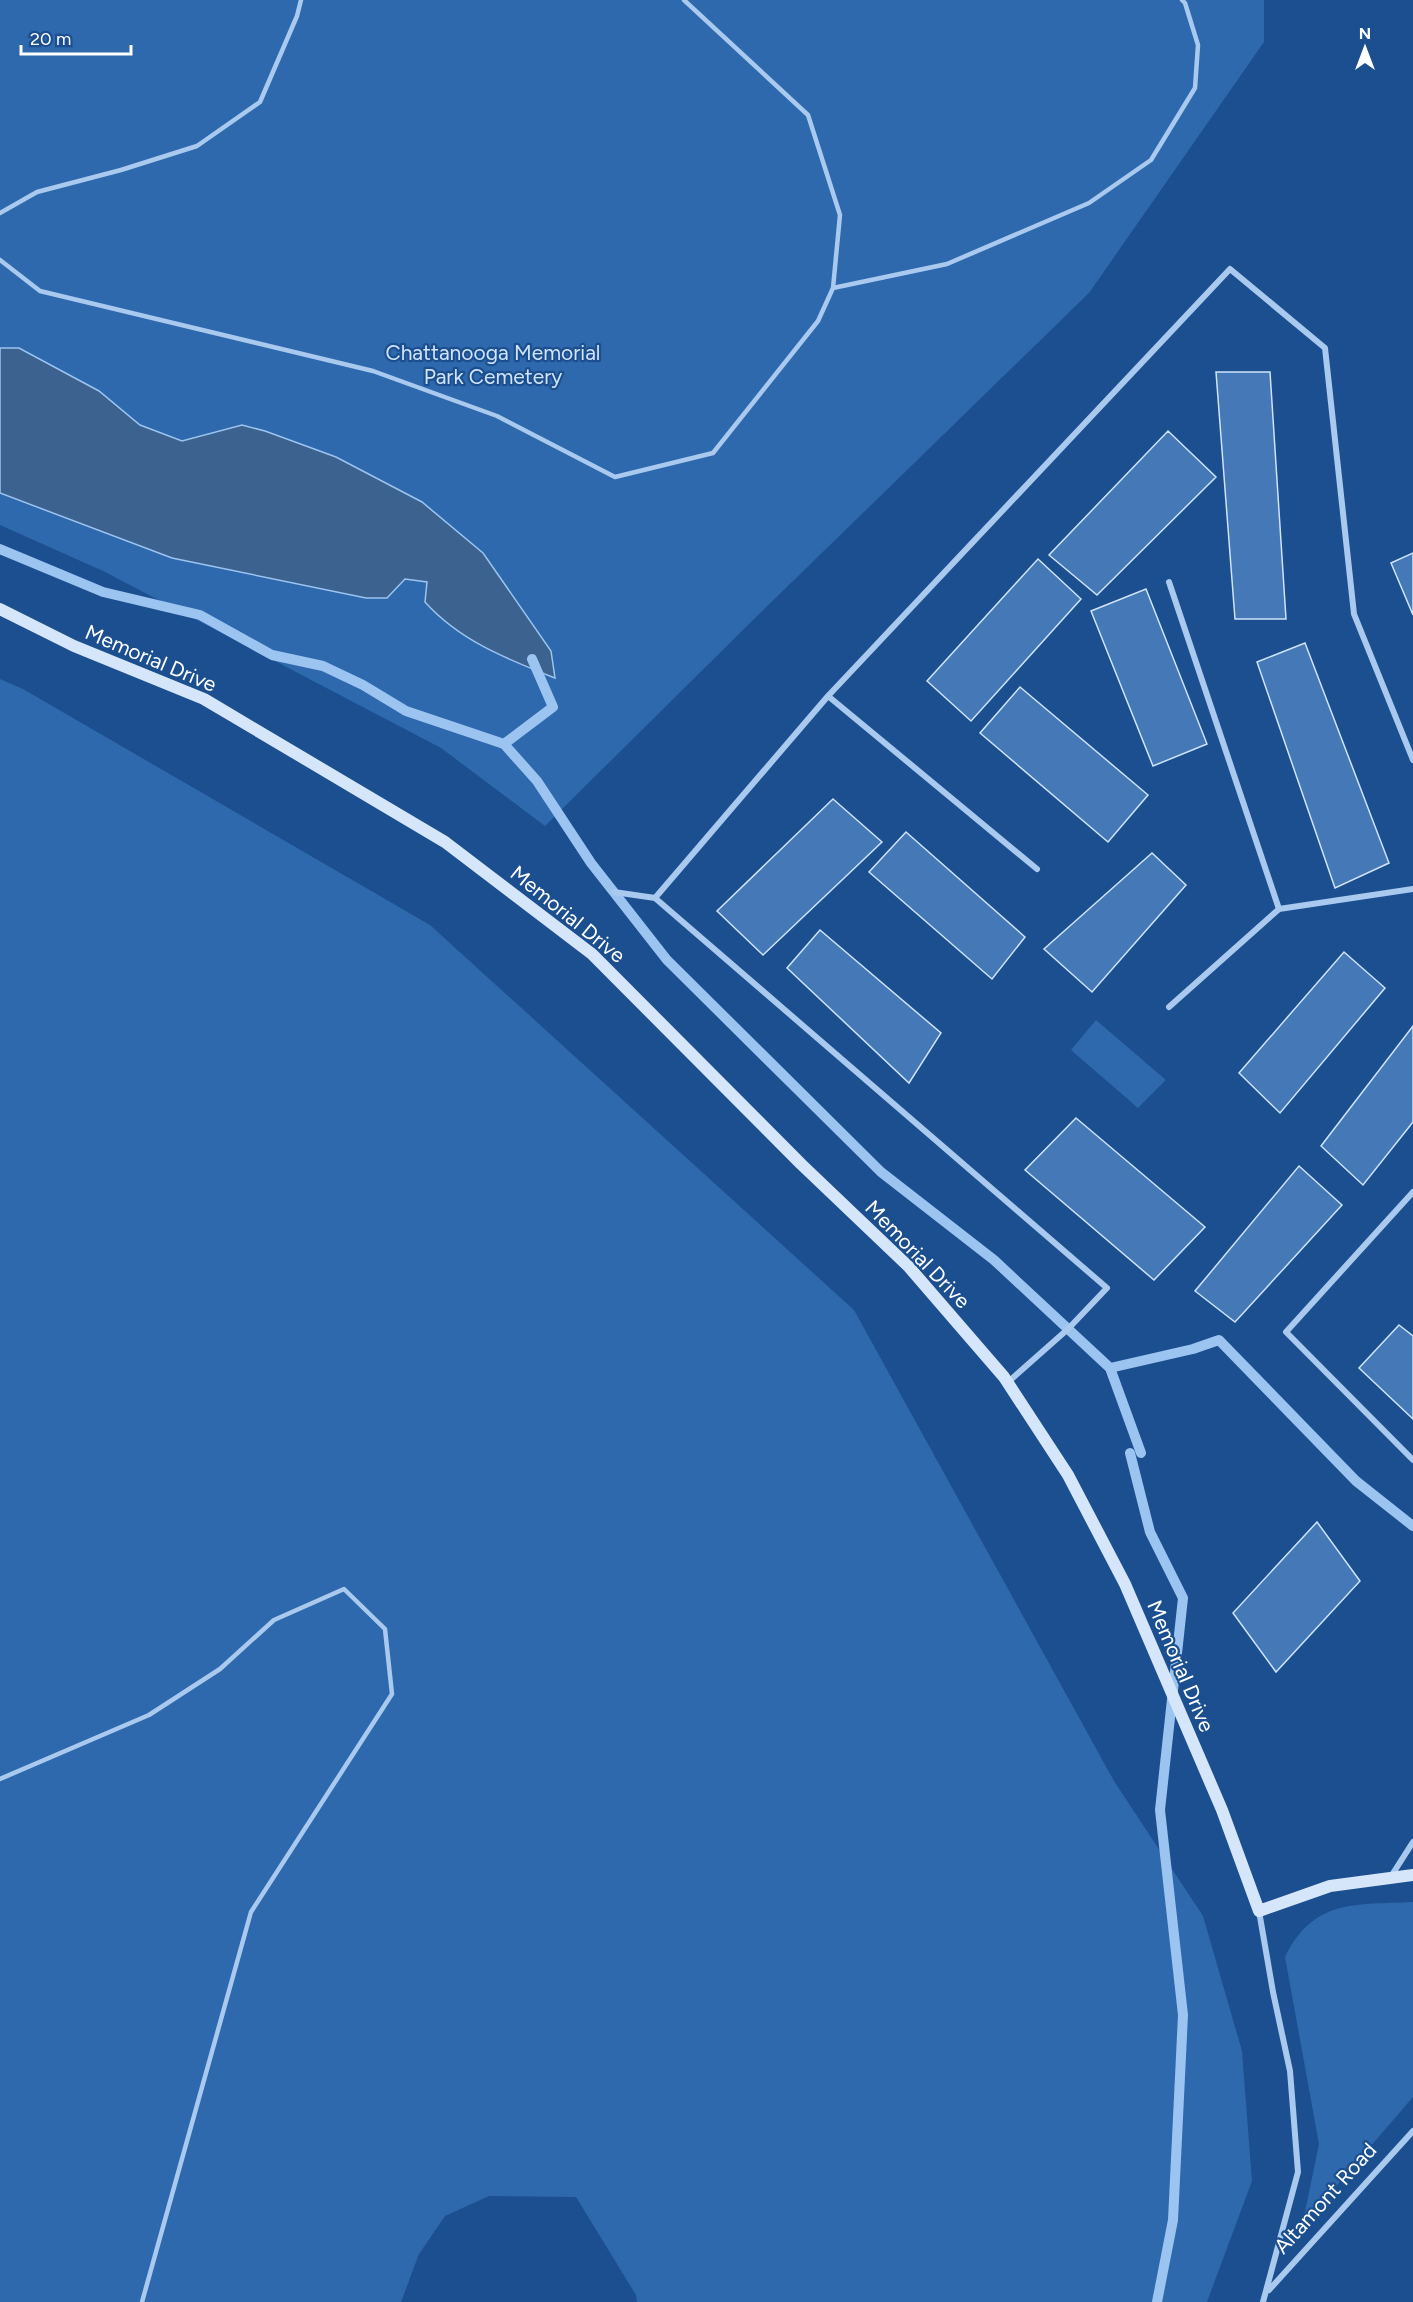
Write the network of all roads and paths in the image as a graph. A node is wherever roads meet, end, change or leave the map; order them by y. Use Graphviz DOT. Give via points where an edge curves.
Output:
graph roads {
  1 [pos="301,0"];
  2 [pos="684,0"];
  3 [pos="1182,0"];
  4 [pos="0,213"];
  5 [pos="0,260"];
  6 [pos="833,288"];
  7 [pos="1169,582"];
  8 [pos="0,609"];
  9 [pos="828,696"];
  10 [pos="1413,759"];
  11 [pos="1037,869"];
  12 [pos="1413,889"];
  13 [pos="614,892"];
  14 [pos="655,898"];
  15 [pos="1279,909"];
  16 [pos="1169,1007"];
  17 [pos="1413,1192"];
  18 [pos="1007,1383"];
  19 [pos="1413,1460"];
  20 [pos="0,1779"];
  21 [pos="1413,1842"];
  22 [pos="1413,1875"];
  23 [pos="1390,1878"];
  24 [pos="1259,1911"];
  25 [pos="1413,2131"];
  26 [pos="1267,2292"];
  27 [pos="142,2302"];
  28 [pos="1263,2302"];
  1 -- 4 [label="lane" via="260,102 197,146 37,192"];
  2 -- 6 [label="lane" via="808,115 840,216"];
  3 -- 6 [label="lane" via="1198,45 1195,88 1151,160 1089,203 947,264"];
  5 -- 6 [label="lane" via="40,291 373,371 497,416 615,477 713,453 818,321"];
  7 -- 15 [label="street"];
  8 -- 18 [label="street, Memorial Drive" via="74,646 204,699 446,842 592,954 909,1267"];
  9 -- 10 [label="street" via="1230,269 1325,348 1354,614"];
  9 -- 11 [label="street"];
  9 -- 14 [label="street"];
  12 -- 15 [label="street"];
  13 -- 14 [label="street"];
  14 -- 18 [label="street" via="1107,1288"];
  15 -- 16 [label="street"];
  17 -- 19 [label="street" via="1286,1332"];
  18 -- 24 [label="street, Memorial Drive" via="1068,1475 1125,1584 1222,1810"];
  20 -- 27 [label="lane" via="149,1715 220,1669 273,1620 344,1589 385,1629 392,1694 251,1912"];
  21 -- 23 [label="street"];
  22 -- 23 [label="street"];
  23 -- 24 [label="street" via="1330,1886"];
  24 -- 26 [label="street, Memorial Drive" via="1290,2071 1298,2172"];
  25 -- 26 [label="street, Altamont Road"];
  26 -- 28 [label="street"];
}
